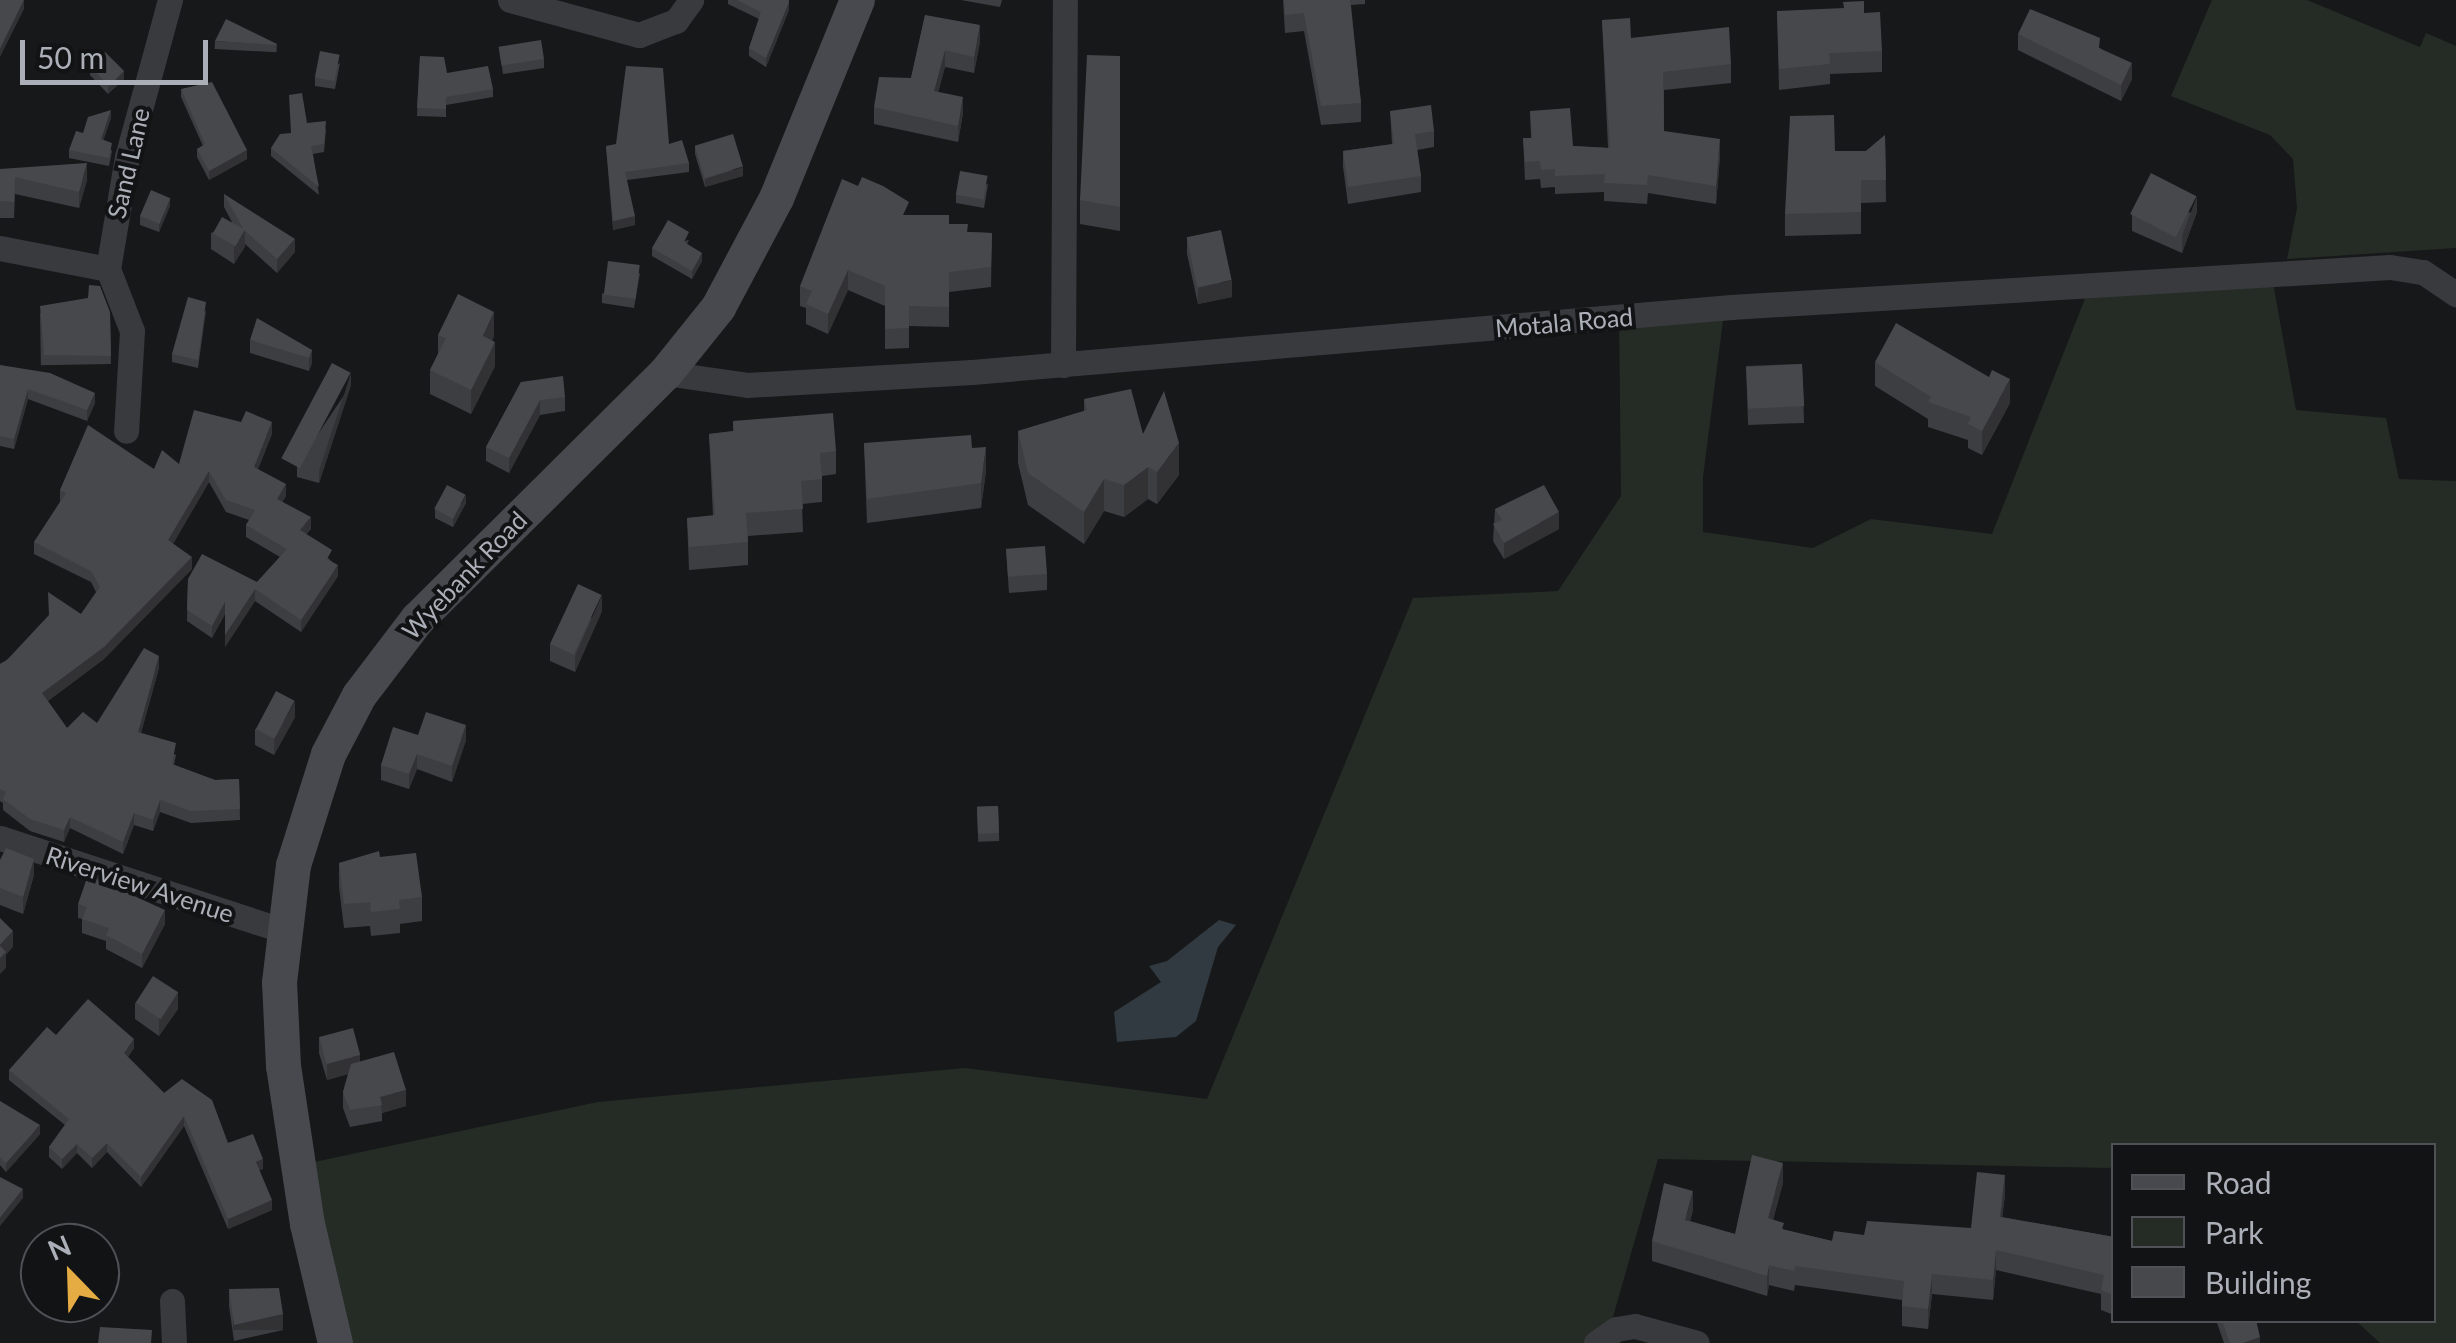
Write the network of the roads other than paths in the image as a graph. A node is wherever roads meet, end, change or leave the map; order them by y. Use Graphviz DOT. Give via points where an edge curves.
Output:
graph roads {
  1 [pos="170,0"];
  2 [pos="510,0"];
  3 [pos="691,0"];
  4 [pos="857,0"];
  5 [pos="1064,0"];
  6 [pos="0,248"];
  7 [pos="108,269"];
  8 [pos="2456,294"];
  9 [pos="1063,365"];
  10 [pos="665,373"];
  11 [pos="126,431"];
  12 [pos="0,838"];
  13 [pos="281,930"];
  14 [pos="172,1302"];
  15 [pos="1603,1338"];
  16 [pos="174,1343"];
  17 [pos="335,1343"];
  18 [pos="1698,1343"];
  1 -- 7 [label="street, Sand Lane" via="128,157"];
  2 -- 3 [label="street" via="639,35 676,22"];
  4 -- 10 [label="street, Wyebank Road" via="748,255 718,308"];
  5 -- 9 [label="street"];
  6 -- 7 [label="street"];
  7 -- 11 [label="street" via="132,332"];
  8 -- 9 [label="street, Motala Road" via="2423,272 2390,267 1731,307"];
  9 -- 10 [label="street, Motala Road" via="747,385"];
  10 -- 13 [label="street, Wyebank Road" via="417,618 359,694 306,814"];
  12 -- 13 [label="street, Riverview Avenue"];
  13 -- 17 [label="street, Wyebank Road" via="283,1066 307,1224"];
  14 -- 16 [label="street"];
  15 -- 18 [label="street" via="1635,1326"];
}
